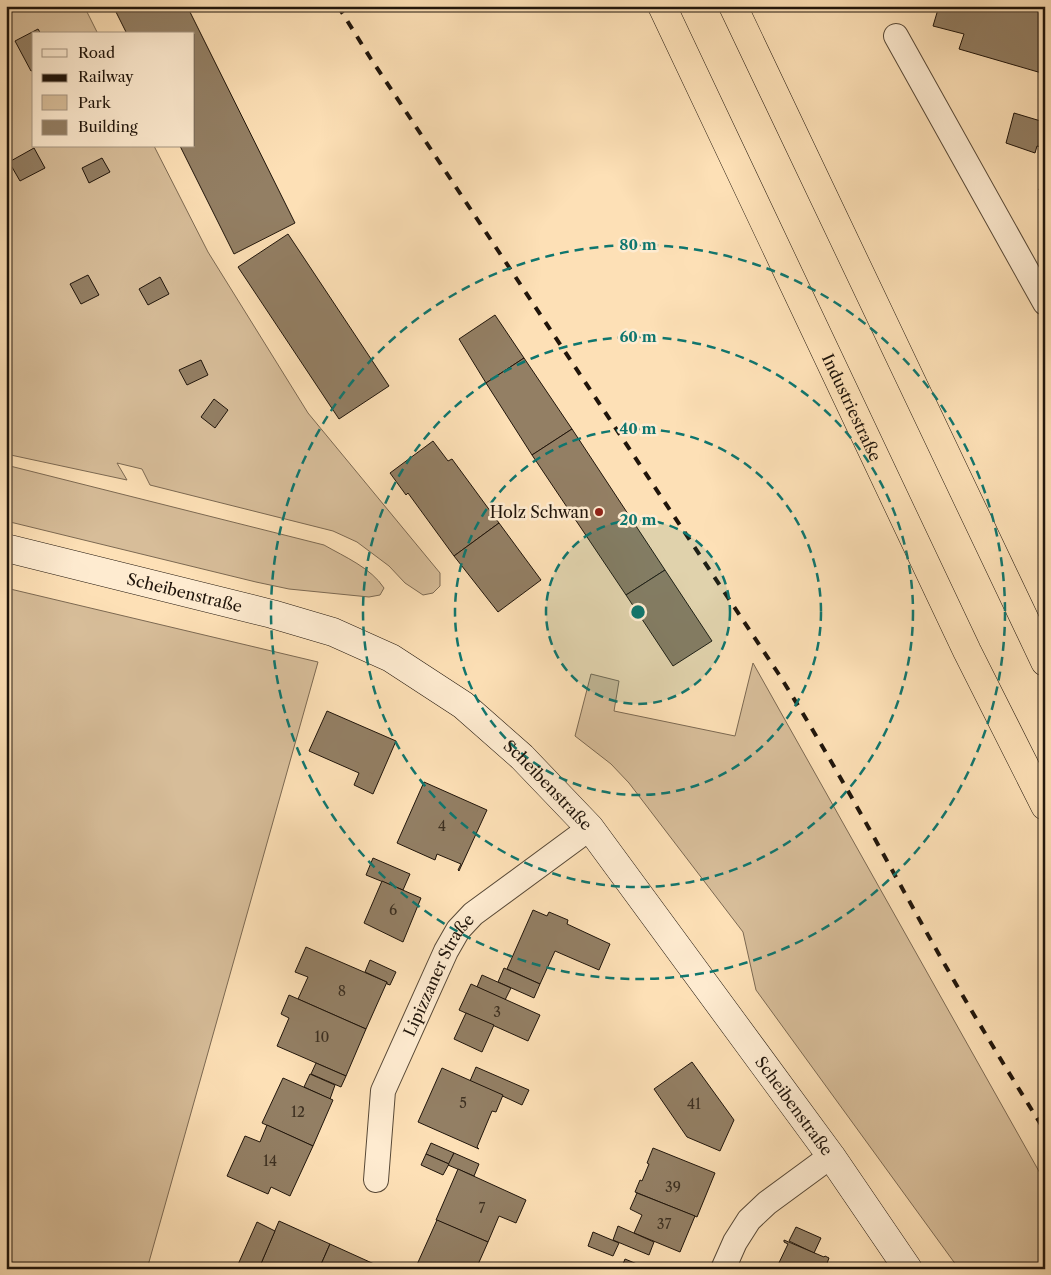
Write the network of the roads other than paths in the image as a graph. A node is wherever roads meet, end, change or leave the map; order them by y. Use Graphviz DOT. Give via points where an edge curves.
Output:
graph roads {
  1 [pos="662,6"];
  2 [pos="732,6"];
  3 [pos="896,36"];
  4 [pos="1045,303"];
  5 [pos="6,548"];
  6 [pos="1045,662"];
  7 [pos="1045,806"];
  8 [pos="590,828"];
  9 [pos="831,1156"];
  10 [pos="376,1180"];
  11 [pos="723,1269"];
  12 [pos="908,1269"];
  1 -- 7 [label="highway, Industriestraße" via="959,633"];
  2 -- 6 [label="highway"];
  3 -- 4 [label="street"];
  5 -- 8 [label="street, Scheibenstraße" via="333,632 391,658 463,705 522,757"];
  8 -- 9 [label="street, Scheibenstraße"];
  8 -- 10 [label="street, Lipizzaner Straße" via="473,914 458,930 383,1091"];
  9 -- 11 [label="street" via="767,1202 748,1220"];
  9 -- 12 [label="street, Scheibenstraße"];
}
